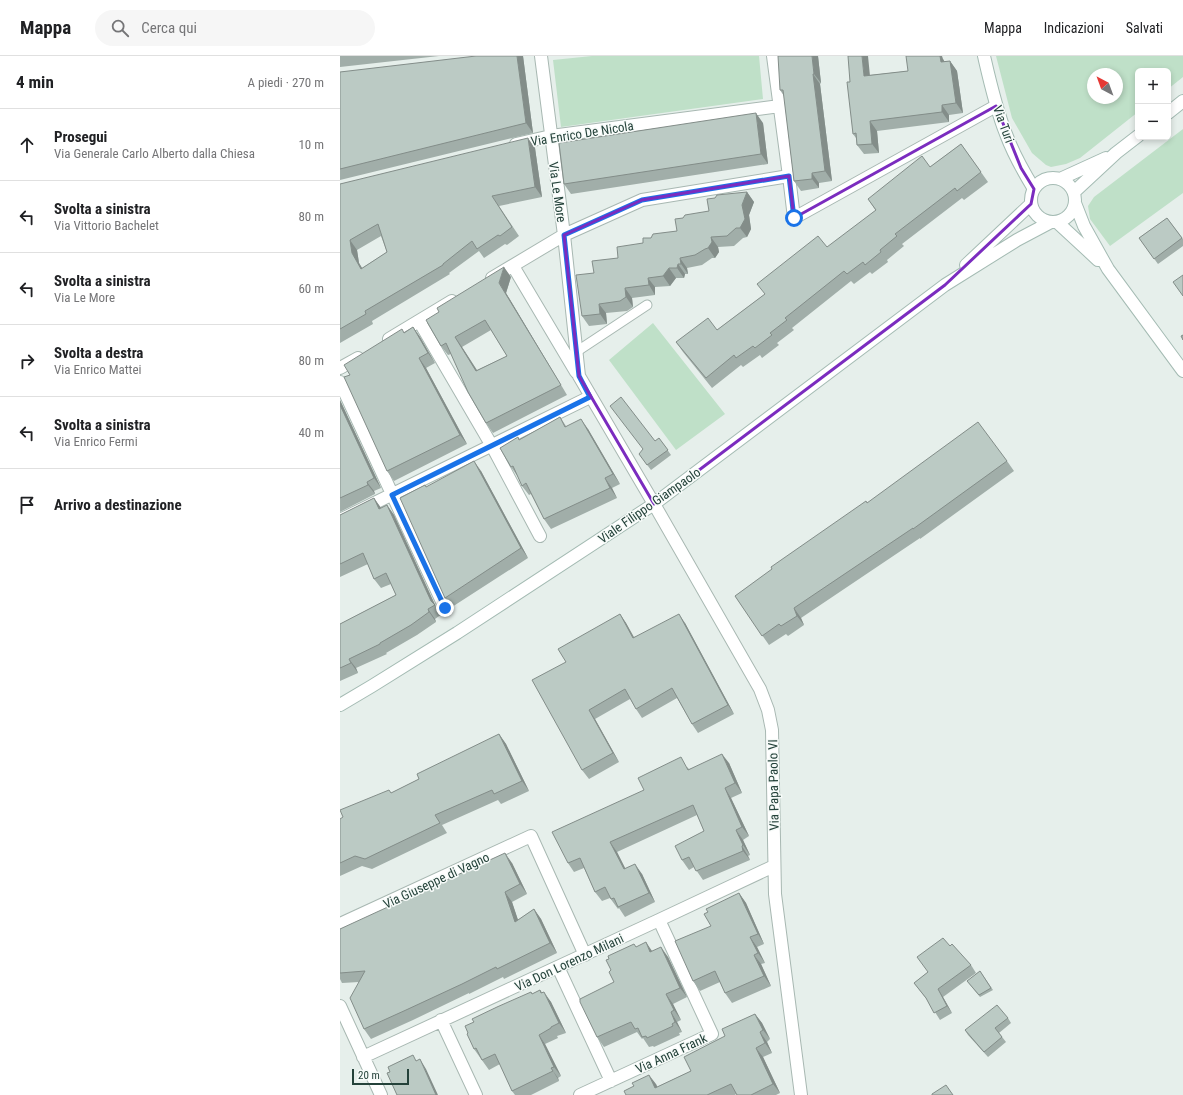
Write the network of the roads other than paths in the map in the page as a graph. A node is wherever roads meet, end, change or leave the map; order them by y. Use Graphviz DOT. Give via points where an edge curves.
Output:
graph roads {
  1 [pos="541,56"];
  2 [pos="774,56"];
  3 [pos="984,56"];
  4 [pos="1183,101"];
  5 [pos="780,106"];
  6 [pos="996,106"];
  7 [pos="1171,111"];
  8 [pos="551,136"];
  9 [pos="1135,138"];
  10 [pos="505,147"];
  11 [pos="1116,153"];
  12 [pos="789,176"];
  13 [pos="1060,179"];
  14 [pos="1034,189"];
  15 [pos="1075,197"];
  16 [pos="1031,204"];
  17 [pos="1054,222"];
  18 [pos="564,235"];
  19 [pos="513,266"];
  20 [pos="1108,269"];
  21 [pos="479,285"];
  22 [pos="945,285"];
  23 [pos="459,297"];
  24 [pos="647,305"];
  25 [pos="419,321"];
  26 [pos="379,345"];
  27 [pos="366,352"];
  28 [pos="576,352"];
  29 [pos="340,368"];
  30 [pos="1183,372"];
  31 [pos="579,376"];
  32 [pos="340,382"];
  33 [pos="590,397"];
  34 [pos="492,446"];
  35 [pos="392,495"];
  36 [pos="654,504"];
  37 [pos="340,520"];
  38 [pos="540,536"];
  39 [pos="445,608"];
  40 [pos="340,705"];
  41 [pos="774,866"];
  42 [pos="659,920"];
  43 [pos="340,924"];
  44 [pos="585,955"];
  45 [pos="558,967"];
  46 [pos="340,1006"];
  47 [pos="441,1020"];
  48 [pos="363,1057"];
  49 [pos="611,1081"];
  50 [pos="381,1095"];
  51 [pos="476,1095"];
  52 [pos="580,1095"];
  53 [pos="801,1095"];
  1 -- 8 [label="street, Via Le More"];
  2 -- 5 [label="street"];
  3 -- 6 [label="street, Via Turi"];
  4 -- 7 [label="street"];
  5 -- 8 [label="street, Via Enrico De Nicola"];
  5 -- 12 [label="street"];
  6 -- 12 [label="street" via="794,218"];
  6 -- 14 [label="street, Via Turi" via="1005,133"];
  8 -- 10 [label="street, Via Enrico De Nicola"];
  8 -- 18 [label="street, Via Le More"];
  9 -- 11 [label="street"];
  11 -- 13 [label="street"];
  11 -- 15 [label="street"];
  12 -- 18 [label="street" via="642,200"];
  13 -- 14 [label="street" via="1043,180"];
  13 -- 15 [label="street" via="1069,184"];
  14 -- 16 [label="street"];
  15 -- 17 [label="street" via="1074,208 1067,217"];
  15 -- 20 [label="street" via="1084,226"];
  16 -- 17 [label="street" via="1035,213 1043,220"];
  16 -- 22 [label="street, Viale Filippo Giampaolo"];
  17 -- 20 [label="street"];
  17 -- 22 [label="street, Viale Filippo Giampaolo" via="1017,240"];
  18 -- 19 [label="street"];
  18 -- 28 [label="street, Via Le More"];
  19 -- 21 [label="street"];
  19 -- 31 [label="street, Via Le More"];
  20 -- 30 [label="street"];
  22 -- 36 [label="street, Viale Filippo Giampaolo"];
  23 -- 25 [label="street"];
  24 -- 28 [label="lane"];
  25 -- 26 [label="street"];
  25 -- 34 [label="street"];
  27 -- 29 [label="street"];
  28 -- 31 [label="street, Via Le More"];
  31 -- 33 [label="street, Via Le More"];
  32 -- 35 [label="street"];
  33 -- 34 [label="street"];
  33 -- 36 [label="street, Via Le More"];
  34 -- 35 [label="street"];
  34 -- 38 [label="street"];
  35 -- 37 [label="street"];
  35 -- 39 [label="street"];
  36 -- 40 [label="street, Viale Filippo Giampaolo" via="457,633"];
  36 -- 41 [label="street, Via Papa Paolo VI" via="760,689 768,710 772,730"];
  41 -- 42 [label="street, Via Don Lorenzo Milani"];
  41 -- 53 [label="street, Via Papa Paolo VI" via="775,894"];
  42 -- 44 [label="street, Via Don Lorenzo Milani"];
  42 -- 49 [label="street, Via Anna Frank" via="712,1034"];
  43 -- 44 [label="street, Via Giuseppe di Vagno" via="531,836"];
  44 -- 45 [label="street, Via Don Lorenzo Milani"];
  45 -- 47 [label="street, Via Don Lorenzo Milani"];
  45 -- 49 [label="street"];
  46 -- 48 [label="street"];
  47 -- 48 [label="street, Via Don Lorenzo Milani"];
  47 -- 51 [label="street"];
  48 -- 50 [label="street"];
  49 -- 52 [label="street, Via Anna Frank"];
}
